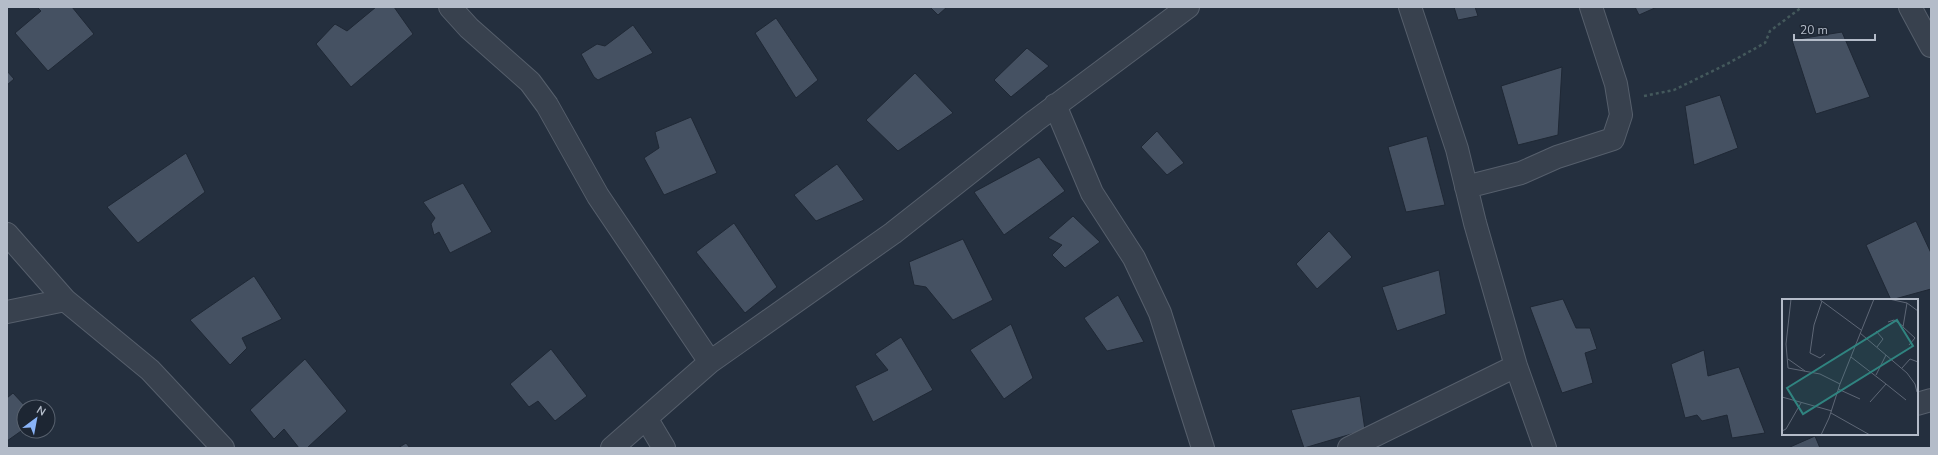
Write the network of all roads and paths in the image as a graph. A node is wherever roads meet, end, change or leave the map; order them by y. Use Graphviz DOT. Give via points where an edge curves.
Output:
graph roads {
  1 [pos="450,7"];
  2 [pos="1188,7"];
  3 [pos="1410,7"];
  4 [pos="1591,7"];
  5 [pos="1802,7"];
  6 [pos="1910,7"];
  7 [pos="1931,46"];
  8 [pos="1619,102"];
  9 [pos="1055,105"];
  10 [pos="1466,187"];
  11 [pos="7,234"];
  12 [pos="65,300"];
  13 [pos="7,312"];
  14 [pos="710,362"];
  15 [pos="1516,366"];
  16 [pos="1931,400"];
  17 [pos="1918,404"];
  18 [pos="646,418"];
  19 [pos="223,448"];
  20 [pos="612,448"];
  21 [pos="664,448"];
  22 [pos="1203,448"];
  23 [pos="1349,448"];
  24 [pos="1545,448"];
  1 -- 14 [label="street" via="468,28 530,82 547,105 598,196"];
  2 -- 9 [label="street"];
  3 -- 10 [label="street" via="1457,149"];
  4 -- 8 [label="street" via="1616,84"];
  5 -- 8 [label="path" via="1770,31 1765,43 1727,64 1674,90"];
  6 -- 7 [label="street"];
  8 -- 10 [label="street" via="1621,115 1614,139 1557,157 1521,173"];
  9 -- 14 [label="street" via="893,233"];
  9 -- 22 [label="street" via="1092,193 1134,258 1160,313"];
  10 -- 15 [label="street"];
  11 -- 12 [label="street"];
  12 -- 13 [label="street"];
  12 -- 19 [label="street" via="150,370"];
  14 -- 18 [label="street"];
  15 -- 23 [label="street"];
  15 -- 24 [label="street"];
  16 -- 17 [label="street"];
  18 -- 20 [label="street"];
  18 -- 21 [label="street"];
}
